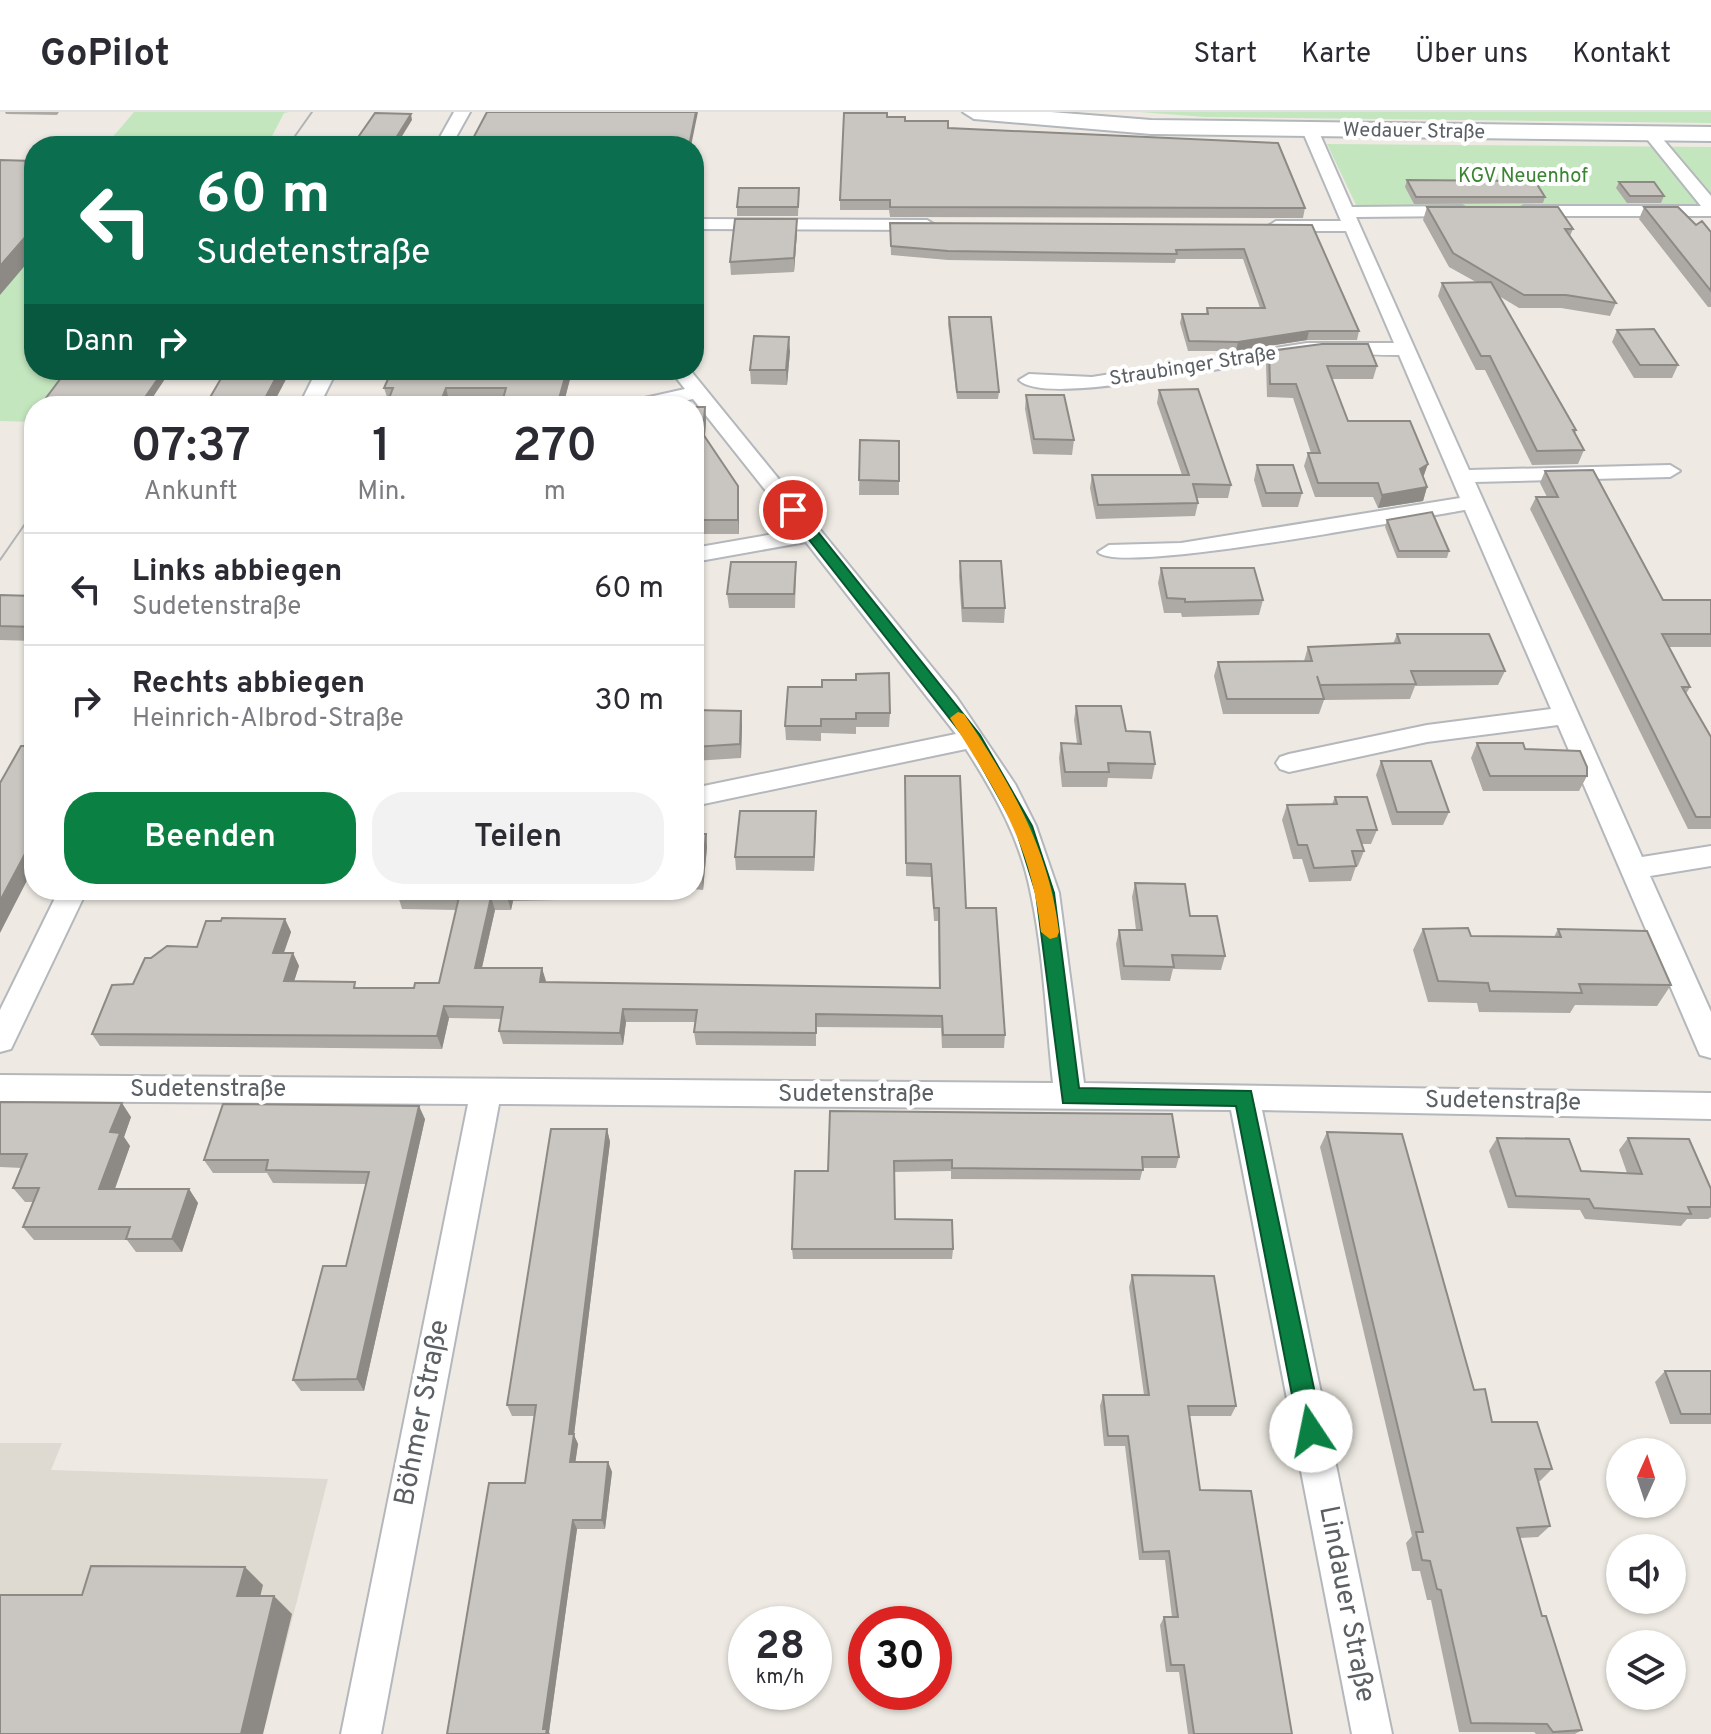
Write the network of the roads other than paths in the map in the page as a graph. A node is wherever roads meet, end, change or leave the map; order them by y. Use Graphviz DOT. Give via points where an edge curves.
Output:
graph roads {
  1 [pos="462,112"];
  2 [pos="974,112"];
  3 [pos="1310,130"];
  4 [pos="1651,134"];
  5 [pos="1711,134"];
  6 [pos="449,136"];
  7 [pos="1711,209"];
  8 [pos="1473,211"];
  9 [pos="1504,211"];
  10 [pos="1349,219"];
  11 [pos="704,224"];
  12 [pos="945,225"];
  13 [pos="1258,226"];
  14 [pos="1406,349"];
  15 [pos="688,380"];
  16 [pos="1029,380"];
  17 [pos="697,392"];
  18 [pos="679,396"];
  19 [pos="700,396"];
  20 [pos="704,401"];
  21 [pos="1670,471"];
  22 [pos="1461,476"];
  23 [pos="1473,502"];
  24 [pos="812,534"];
  25 [pos="1109,552"];
  26 [pos="704,553"];
  27 [pos="1566,716"];
  28 [pos="974,739"];
  29 [pos="1289,763"];
  30 [pos="704,795"];
  31 [pos="1711,856"];
  32 [pos="1633,869"];
  33 [pos="68,900"];
  34 [pos="0,1040"];
  35 [pos="1711,1046"];
  36 [pos="0,1088"];
  37 [pos="486,1093"];
  38 [pos="1070,1097"];
  39 [pos="1244,1097"];
  40 [pos="1711,1106"];
  41 [pos="361,1734"];
  42 [pos="1372,1734"];
  1 -- 6 [label="street"];
  2 -- 3 [label="street, Wedauer Straße" via="1151,127"];
  3 -- 4 [label="street, Wedauer Straße"];
  3 -- 10 [label="street"];
  4 -- 5 [label="street, Wedauer Straße"];
  4 -- 7 [label="street"];
  7 -- 9 [label="street"];
  8 -- 10 [label="street"];
  10 -- 13 [label="street"];
  10 -- 14 [label="street"];
  11 -- 12 [label="street"];
  14 -- 16 [label="street, Straubinger Straße" via="1307,349 1092,383"];
  14 -- 22 [label="street"];
  15 -- 17 [label="street"];
  17 -- 18 [label="street"];
  17 -- 19 [label="street"];
  20 -- 24 [label="street"];
  21 -- 22 [label="street"];
  22 -- 23 [label="street"];
  23 -- 25 [label="street" via="1181,550"];
  23 -- 27 [label="street"];
  24 -- 26 [label="street"];
  24 -- 28 [label="street"];
  27 -- 29 [label="street" via="1499,721"];
  27 -- 32 [label="street"];
  28 -- 30 [label="street"];
  28 -- 38 [label="street" via="1023,826 1045,893"];
  31 -- 32 [label="street"];
  32 -- 35 [label="street"];
  33 -- 34 [label="street"];
  36 -- 37 [label="street, Sudetenstraße"];
  37 -- 38 [label="street, Sudetenstraße"];
  37 -- 41 [label="street, Böhmer Straße"];
  38 -- 39 [label="street, Sudetenstraße"];
  39 -- 40 [label="street, Sudetenstraße"];
  39 -- 42 [label="street, Lindauer Straße"];
}
